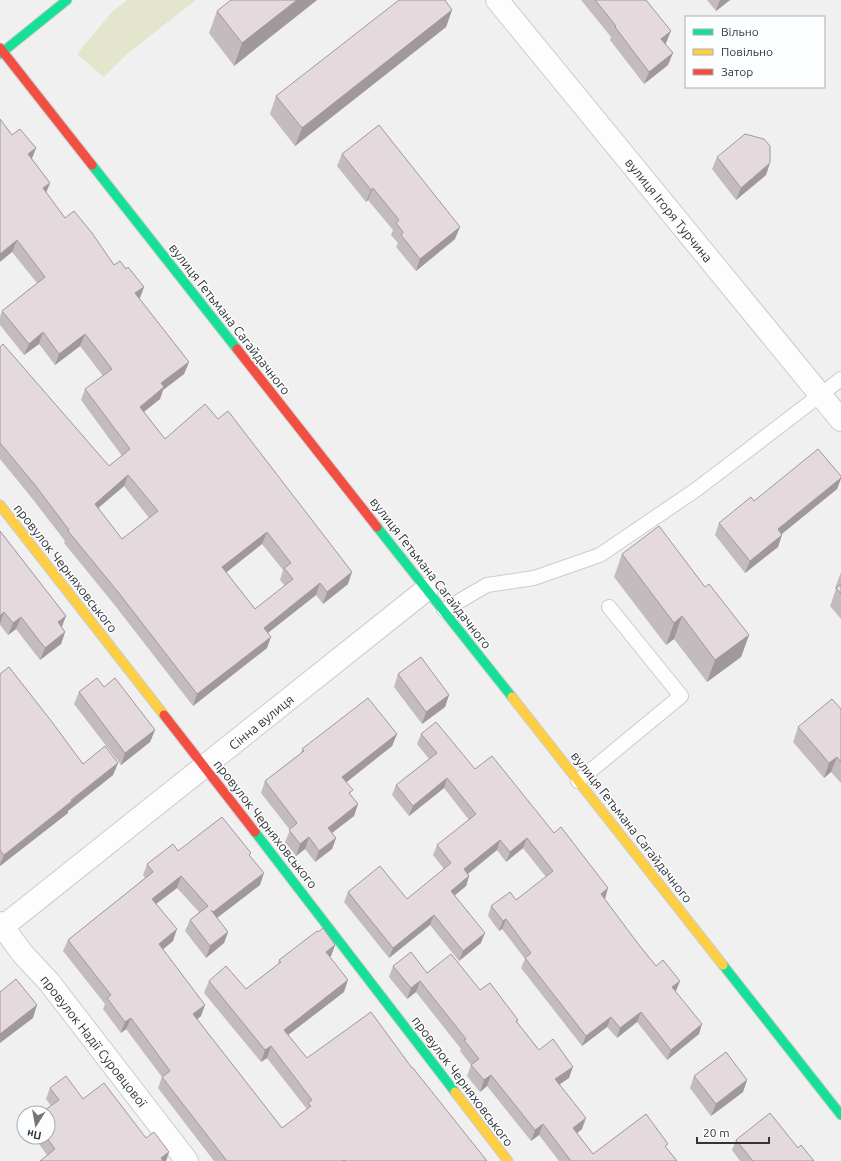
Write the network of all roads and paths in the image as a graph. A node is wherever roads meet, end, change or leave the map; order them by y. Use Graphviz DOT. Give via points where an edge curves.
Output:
graph roads {
  1 [pos="67,0"];
  2 [pos="497,0"];
  3 [pos="1,51"];
  4 [pos="841,379"];
  5 [pos="821,394"];
  6 [pos="841,420"];
  7 [pos="0,505"];
  8 [pos="427,589"];
  9 [pos="609,607"];
  10 [pos="444,610"];
  11 [pos="205,766"];
  12 [pos="578,781"];
  13 [pos="1,926"];
  14 [pos="841,1115"];
  15 [pos="187,1161"];
  16 [pos="508,1161"];
  1 -- 3 [label="main road"];
  2 -- 5 [label="street, вулиця Ігоря Турчина"];
  3 -- 8 [label="main road, вулиця Гетьмана Сагайдачного"];
  4 -- 5 [label="lane"];
  5 -- 6 [label="street, вулиця Ігоря Турчина"];
  5 -- 10 [label="lane" via="697,489 600,555 534,578 487,585"];
  7 -- 11 [label="main road, провулок Черняховського"];
  8 -- 10 [label="main road, вулиця Гетьмана Сагайдачного"];
  8 -- 11 [label="street, Сінна вулиця"];
  9 -- 12 [label="lane" via="681,696"];
  10 -- 12 [label="main road, вулиця Гетьмана Сагайдачного"];
  11 -- 13 [label="street, Сінна вулиця"];
  11 -- 16 [label="main road, провулок Черняховського"];
  12 -- 14 [label="main road, вулиця Гетьмана Сагайдачного"];
  13 -- 15 [label="street, провулок Надії Суровцової" via="49,982"];
}
